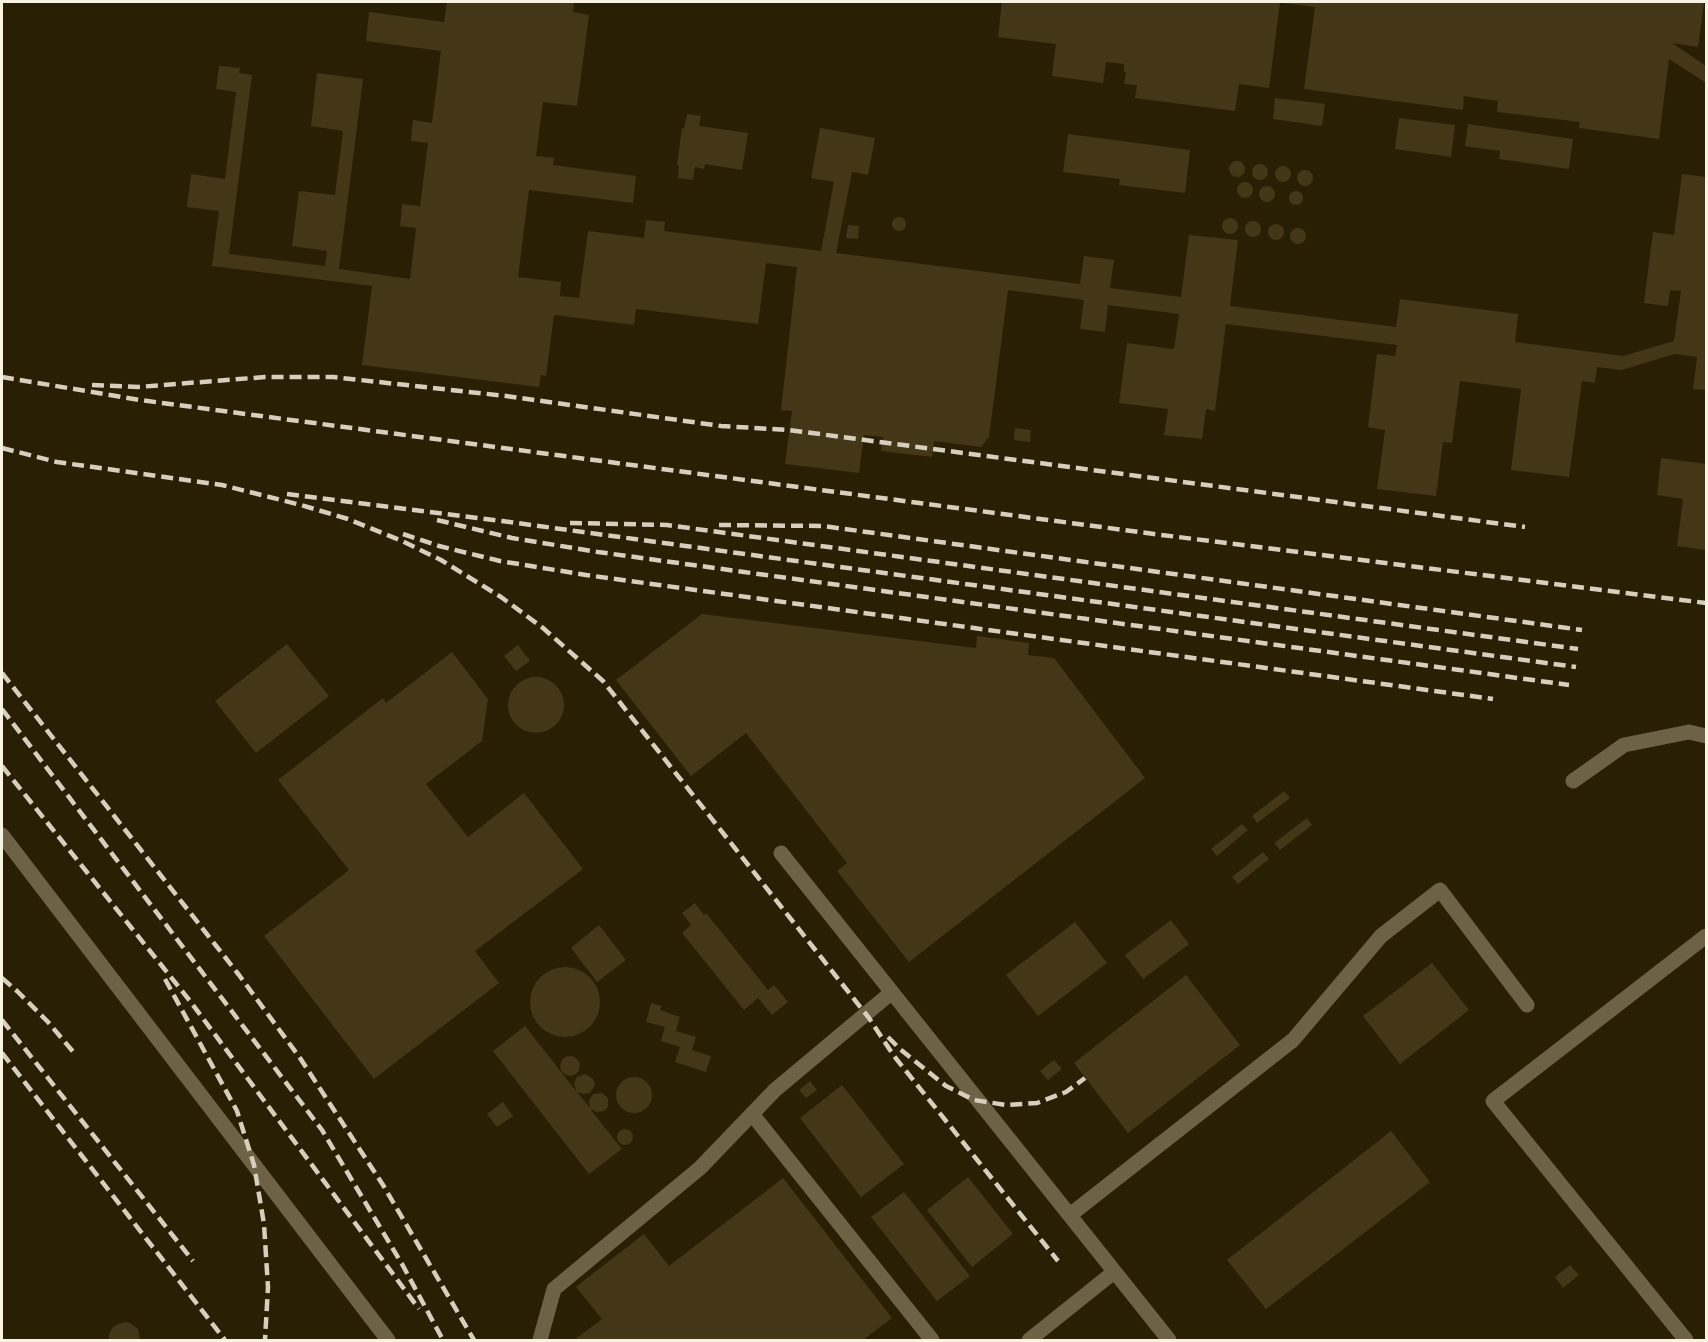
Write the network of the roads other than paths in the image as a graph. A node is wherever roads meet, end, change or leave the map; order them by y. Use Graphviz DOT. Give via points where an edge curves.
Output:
graph roads {
  1 [pos="1707,736"];
  2 [pos="1573,781"];
  3 [pos="2,835"];
  4 [pos="781,853"];
  5 [pos="1707,936"];
  6 [pos="892,992"];
  7 [pos="1527,1005"];
  8 [pos="752,1114"];
  9 [pos="1070,1215"];
  10 [pos="1114,1272"];
  11 [pos="388,1341"];
  12 [pos="540,1341"];
  13 [pos="932,1341"];
  14 [pos="1029,1341"];
  15 [pos="1169,1341"];
  16 [pos="1686,1341"];
  1 -- 2 [label="lane" via="1689,732 1624,745"];
  3 -- 11 [label="lane"];
  4 -- 6 [label="lane"];
  5 -- 16 [label="lane" via="1493,1101"];
  6 -- 8 [label="lane" via="775,1089"];
  6 -- 9 [label="lane"];
  7 -- 9 [label="lane" via="1440,890 1381,936 1293,1040"];
  8 -- 12 [label="lane" via="700,1168 554,1289"];
  8 -- 13 [label="lane"];
  9 -- 10 [label="lane"];
  10 -- 14 [label="lane"];
  10 -- 15 [label="lane"];
}
